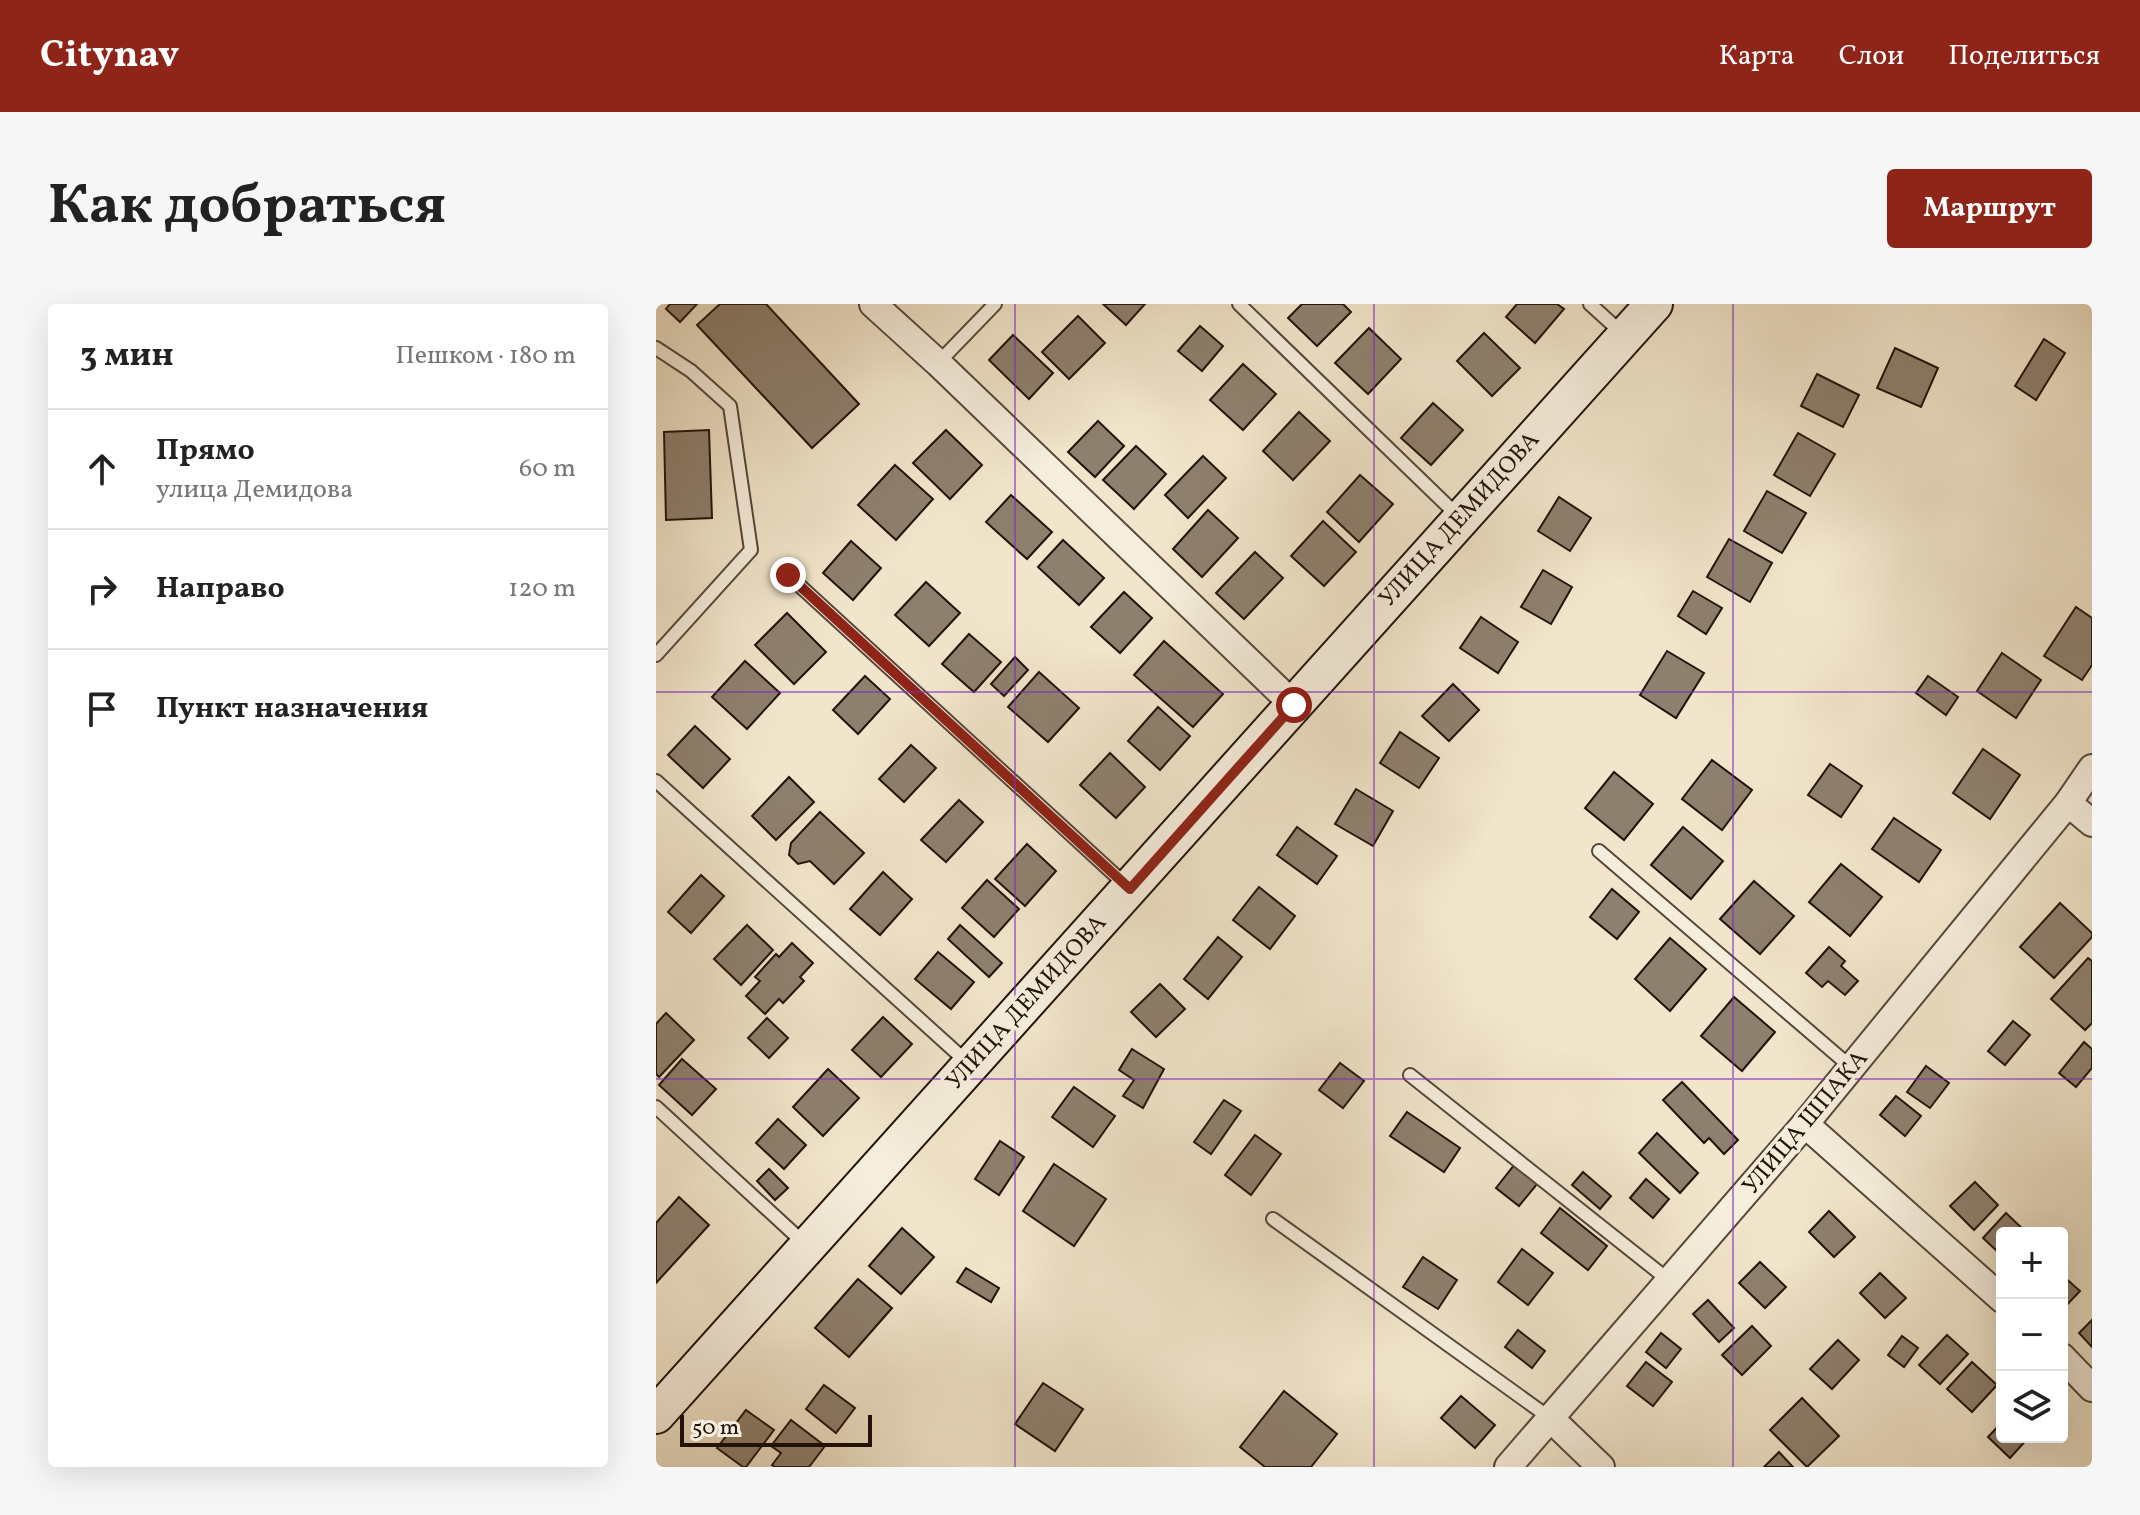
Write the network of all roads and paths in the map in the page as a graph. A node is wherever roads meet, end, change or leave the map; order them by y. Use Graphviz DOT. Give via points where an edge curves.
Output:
graph roads {
  1 [pos="873,304"];
  2 [pos="995,304"];
  3 [pos="1239,304"];
  4 [pos="1590,304"];
  5 [pos="1654,304"];
  6 [pos="1625,336"];
  7 [pos="656,348"];
  8 [pos="938,363"];
  9 [pos="1460,519"];
  10 [pos="788,575"];
  11 [pos="656,655"];
  12 [pos="1294,705"];
  13 [pos="2092,768"];
  14 [pos="656,781"];
  15 [pos="2068,803"];
  16 [pos="2092,823"];
  17 [pos="1599,851"];
  18 [pos="1130,889"];
  19 [pos="970,1065"];
  20 [pos="1852,1068"];
  21 [pos="1410,1075"];
  22 [pos="656,1107"];
  23 [pos="1805,1124"];
  24 [pos="1273,1219"];
  25 [pos="807,1246"];
  26 [pos="1671,1282"];
  27 [pos="1996,1294"];
  28 [pos="2068,1363"];
  29 [pos="2092,1388"];
  30 [pos="656,1415"];
  31 [pos="1550,1418"];
  32 [pos="1508,1467"];
  33 [pos="1601,1467"];
  1 -- 8 [label="street"];
  2 -- 8 [label="lane"];
  3 -- 9 [label="lane"];
  4 -- 6 [label="lane"];
  5 -- 6 [label="street, УЛИЦА ДЕМИДОВА"];
  6 -- 9 [label="street, УЛИЦА ДЕМИДОВА"];
  7 -- 11 [label="lane" via="730,406 751,550"];
  8 -- 12 [label="street"];
  9 -- 12 [label="street, УЛИЦА ДЕМИДОВА"];
  10 -- 18 [label="lane"];
  12 -- 18 [label="street, УЛИЦА ДЕМИДОВА"];
  13 -- 15 [label="street, УЛИЦА ШПАКА"];
  14 -- 19 [label="lane"];
  15 -- 16 [label="street"];
  15 -- 20 [label="street, УЛИЦА ШПАКА"];
  17 -- 20 [label="lane"];
  18 -- 19 [label="street, УЛИЦА ДЕМИДОВА"];
  19 -- 25 [label="street, УЛИЦА ДЕМИДОВА"];
  20 -- 23 [label="street, УЛИЦА ШПАКА"];
  21 -- 26 [label="lane"];
  22 -- 25 [label="lane"];
  23 -- 26 [label="street, УЛИЦА ШПАКА"];
  23 -- 27 [label="street"];
  24 -- 31 [label="lane"];
  25 -- 30 [label="street, УЛИЦА ДЕМИДОВА"];
  26 -- 31 [label="street, УЛИЦА ШПАКА"];
  28 -- 29 [label="street"];
  31 -- 32 [label="street, УЛИЦА ШПАКА"];
  31 -- 33 [label="street"];
}
